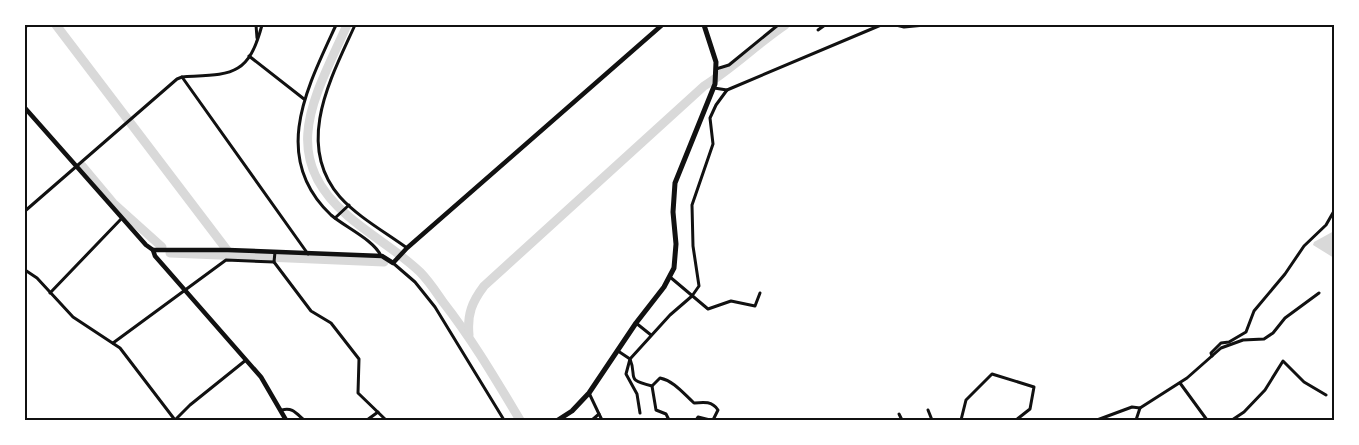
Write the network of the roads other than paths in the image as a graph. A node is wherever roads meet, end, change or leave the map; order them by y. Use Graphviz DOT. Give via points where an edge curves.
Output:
graph roads {
  1 [pos="28,25"];
  2 [pos="256,25"];
  3 [pos="262,25"];
  4 [pos="336,25"];
  5 [pos="355,25"];
  6 [pos="662,25"];
  7 [pos="704,25"];
  8 [pos="778,25"];
  9 [pos="825,25"];
  10 [pos="881,25"];
  11 [pos="896,25"];
  12 [pos="925,25"];
  13 [pos="25,27"];
  14 [pos="818,30"];
  15 [pos="258,38"];
  16 [pos="250,56"];
  17 [pos="716,71"];
  18 [pos="182,77"];
  19 [pos="715,86"];
  20 [pos="727,90"];
  21 [pos="304,99"];
  22 [pos="25,108"];
  23 [pos="76,166"];
  24 [pos="348,205"];
  25 [pos="25,211"];
  26 [pos="1334,211"];
  27 [pos="122,218"];
  28 [pos="336,218"];
  29 [pos="406,248"];
  30 [pos="153,250"];
  31 [pos="275,253"];
  32 [pos="309,255"];
  33 [pos="382,256"];
  34 [pos="274,261"];
  35 [pos="394,262"];
  36 [pos="25,270"];
  37 [pos="670,277"];
  38 [pos="185,290"];
  39 [pos="50,293"];
  40 [pos="760,293"];
  41 [pos="1319,293"];
  42 [pos="692,296"];
  43 [pos="636,323"];
  44 [pos="650,335"];
  45 [pos="113,343"];
  46 [pos="618,350"];
  47 [pos="1212,356"];
  48 [pos="630,359"];
  49 [pos="246,360"];
  50 [pos="1180,383"];
  51 [pos="652,386"];
  52 [pos="589,393"];
  53 [pos="1326,395"];
  54 [pos="1140,408"];
  55 [pos="282,410"];
  56 [pos="928,410"];
  57 [pos="378,412"];
  58 [pos="599,414"];
  59 [pos="640,414"];
  60 [pos="899,414"];
  61 [pos="286,420"];
  62 [pos="304,420"];
  63 [pos="367,420"];
  64 [pos="386,420"];
  65 [pos="504,420"];
  66 [pos="559,420"];
  67 [pos="592,420"];
  68 [pos="602,420"];
  69 [pos="669,420"];
  70 [pos="696,420"];
  71 [pos="710,420"];
  72 [pos="714,420"];
  73 [pos="902,420"];
  74 [pos="932,420"];
  75 [pos="961,420"];
  76 [pos="1016,420"];
  77 [pos="1097,420"];
  78 [pos="1136,420"];
  79 [pos="1206,420"];
  80 [pos="1232,420"];
  1 -- 13 [label="street"];
  2 -- 15 [label="street"];
  3 -- 15 [label="street"];
  4 -- 21 [label="street"];
  5 -- 24 [label="street" via="330,82 317,129 319,155 325,173"];
  6 -- 29 [label="main road"];
  7 -- 17 [label="main road"];
  8 -- 17 [label="street" via="729,65"];
  9 -- 14 [label="street"];
  10 -- 20 [label="street"];
  11 -- 12 [label="street"];
  15 -- 16 [label="street"];
  16 -- 18 [label="street" via="243,66 230,73"];
  16 -- 21 [label="street"];
  17 -- 19 [label="main road"];
  18 -- 23 [label="street"];
  18 -- 32 [label="street"];
  19 -- 20 [label="street"];
  19 -- 37 [label="main road" via="675,183 675,258"];
  20 -- 42 [label="street" via="710,118 713,144 692,206 693,246 699,282"];
  21 -- 28 [label="street" via="297,147 300,167 309,187"];
  22 -- 23 [label="main road"];
  23 -- 25 [label="street"];
  23 -- 27 [label="main road"];
  24 -- 28 [label="street"];
  24 -- 29 [label="street"];
  26 -- 47 [label="street" via="1254,311 1250,328 1229,342 1216,346"];
  27 -- 30 [label="main road"];
  27 -- 39 [label="street"];
  28 -- 33 [label="street"];
  29 -- 35 [label="main road"];
  30 -- 31 [label="main road"];
  30 -- 38 [label="main road"];
  31 -- 32 [label="main road"];
  31 -- 34 [label="street"];
  32 -- 33 [label="main road"];
  33 -- 35 [label="main road"];
  34 -- 38 [label="street" via="226,260"];
  34 -- 57 [label="street" via="311,311 331,323 359,359 356,390"];
  35 -- 65 [label="street" via="435,307"];
  36 -- 39 [label="street"];
  37 -- 42 [label="street"];
  37 -- 43 [label="main road"];
  38 -- 45 [label="street"];
  38 -- 49 [label="main road"];
  39 -- 45 [label="street" via="73,317"];
  40 -- 42 [label="street" via="755,306 731,301 708,309"];
  41 -- 47 [label="street" via="1285,318 1268,336 1243,340 1222,348"];
  42 -- 44 [label="street"];
  43 -- 44 [label="street"];
  43 -- 46 [label="main road"];
  44 -- 48 [label="street"];
  45 -- 49 [label="street" via="122,350 176,420"];
  46 -- 48 [label="street"];
  46 -- 52 [label="main road"];
  47 -- 50 [label="street"];
  48 -- 51 [label="street" via="631,374 635,380"];
  48 -- 59 [label="street" via="626,374 637,394"];
  49 -- 55 [label="main road"];
  50 -- 54 [label="street"];
  50 -- 79 [label="street"];
  51 -- 69 [label="street" via="656,410 666,414"];
  51 -- 72 [label="street" via="660,378 664,379 694,403 716,406 718,410"];
  52 -- 58 [label="street"];
  52 -- 66 [label="main road"];
  53 -- 80 [label="street" via="1304,382 1283,361 1265,390"];
  54 -- 77 [label="street" via="1132,407"];
  54 -- 78 [label="street"];
  55 -- 61 [label="main road"];
  55 -- 62 [label="street" via="293,410"];
  56 -- 74 [label="street"];
  57 -- 63 [label="street"];
  57 -- 64 [label="street"];
  58 -- 67 [label="street"];
  58 -- 68 [label="street"];
  60 -- 73 [label="street"];
  70 -- 71 [label="street"];
  75 -- 76 [label="street" via="966,400 992,374 1034,387 1030,408"];
}
